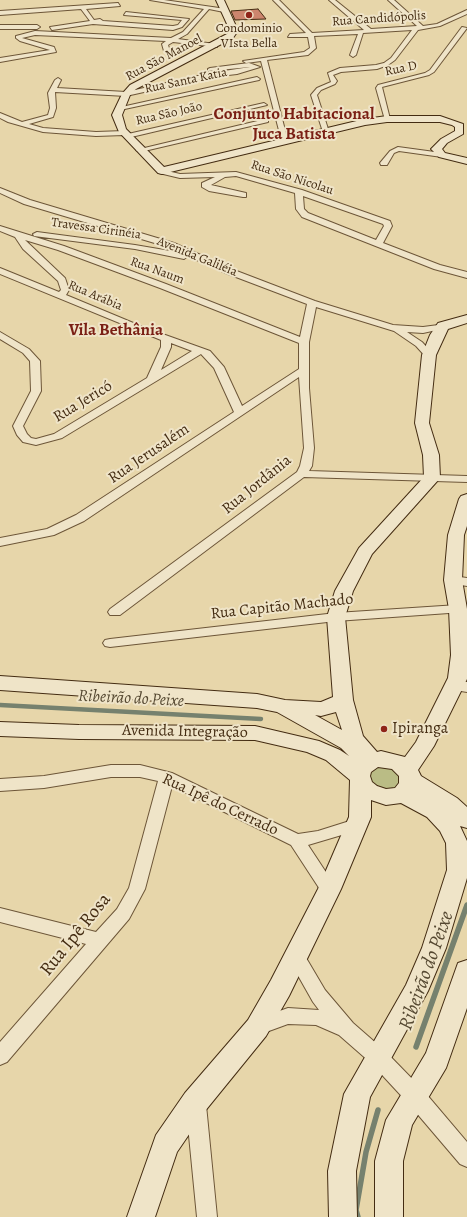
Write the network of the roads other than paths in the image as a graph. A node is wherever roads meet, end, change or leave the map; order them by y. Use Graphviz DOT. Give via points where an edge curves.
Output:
graph roads {
  1 [pos="153,0"];
  2 [pos="220,0"];
  3 [pos="276,0"];
  4 [pos="332,0"];
  5 [pos="391,0"];
  6 [pos="82,8"];
  7 [pos="207,8"];
  8 [pos="224,10"];
  9 [pos="467,12"];
  10 [pos="0,13"];
  11 [pos="126,14"];
  12 [pos="119,16"];
  13 [pos="460,16"];
  14 [pos="467,16"];
  15 [pos="113,17"];
  16 [pos="93,22"];
  17 [pos="438,25"];
  18 [pos="451,26"];
  19 [pos="1,27"];
  20 [pos="57,27"];
  21 [pos="463,27"];
  22 [pos="420,28"];
  23 [pos="369,31"];
  24 [pos="360,32"];
  25 [pos="40,33"];
  26 [pos="311,35"];
  27 [pos="290,36"];
  28 [pos="171,40"];
  29 [pos="215,46"];
  30 [pos="167,51"];
  31 [pos="353,55"];
  32 [pos="0,60"];
  33 [pos="264,60"];
  34 [pos="210,70"];
  35 [pos="257,78"];
  36 [pos="58,80"];
  37 [pos="141,82"];
  38 [pos="52,90"];
  39 [pos="126,94"];
  40 [pos="191,100"];
  41 [pos="261,103"];
  42 [pos="118,111"];
  43 [pos="0,115"];
  44 [pos="387,119"];
  45 [pos="266,121"];
  46 [pos="21,124"];
  47 [pos="326,132"];
  48 [pos="125,133"];
  49 [pos="286,142"];
  50 [pos="140,150"];
  51 [pos="442,155"];
  52 [pos="467,160"];
  53 [pos="384,163"];
  54 [pos="162,171"];
  55 [pos="229,173"];
  56 [pos="0,190"];
  57 [pos="299,192"];
  58 [pos="243,195"];
  59 [pos="2,229"];
  60 [pos="18,236"];
  61 [pos="378,244"];
  62 [pos="207,261"];
  63 [pos="0,270"];
  64 [pos="467,275"];
  65 [pos="61,296"];
  66 [pos="312,303"];
  67 [pos="467,319"];
  68 [pos="443,326"];
  69 [pos="392,328"];
  70 [pos="0,335"];
  71 [pos="166,338"];
  72 [pos="304,342"];
  73 [pos="201,350"];
  74 [pos="429,355"];
  75 [pos="305,369"];
  76 [pos="152,379"];
  77 [pos="239,412"];
  78 [pos="301,474"];
  79 [pos="432,478"];
  80 [pos="467,479"];
  81 [pos="467,499"];
  82 [pos="0,542"];
  83 [pos="460,581"];
  84 [pos="458,609"];
  85 [pos="115,612"];
  86 [pos="336,617"];
  87 [pos="110,643"];
  88 [pos="0,684"];
  89 [pos="461,687"];
  90 [pos="343,700"];
  91 [pos="282,706"];
  92 [pos="0,729"];
  93 [pos="365,770"];
  94 [pos="168,777"];
  95 [pos="0,785"];
  96 [pos="401,785"];
  97 [pos="467,820"];
  98 [pos="358,821"];
  99 [pos="297,841"];
  100 [pos="329,889"];
  101 [pos="0,915"];
  102 [pos="101,941"];
  103 [pos="296,956"];
  104 [pos="467,971"];
  105 [pos="257,1028"];
  106 [pos="346,1029"];
  107 [pos="0,1056"];
  108 [pos="378,1057"];
  109 [pos="415,1096"];
  110 [pos="195,1102"];
  111 [pos="467,1157"];
  112 [pos="141,1217"];
  113 [pos="207,1217"];
  114 [pos="343,1217"];
  115 [pos="389,1217"];
  1 -- 7 [label="street"];
  2 -- 8 [label="street"];
  3 -- 26 [label="street"];
  4 -- 23 [label="street"];
  5 -- 22 [label="street"];
  6 -- 10 [label="street"];
  6 -- 11 [label="street" via="120,4"];
  6 -- 16 [label="street"];
  7 -- 8 [label="street"];
  7 -- 28 [label="street" via="185,33"];
  8 -- 29 [label="street, Rua São Manoel" via="234,32"];
  9 -- 13 [label="street, Rua Candidópolis"];
  11 -- 12 [label="street"];
  11 -- 16 [label="street" via="185,19 176,28"];
  13 -- 14 [label="street"];
  13 -- 17 [label="street, Rua Candidópolis"];
  15 -- 16 [label="street"];
  16 -- 20 [label="street"];
  17 -- 18 [label="street"];
  17 -- 22 [label="street, Rua Candidópolis"];
  19 -- 20 [label="street"];
  20 -- 25 [label="street"];
  21 -- 44 [label="street, Rua D" via="432,71 380,86"];
  22 -- 23 [label="street, Rua Candidópolis"];
  22 -- 47 [label="street" via="386,64 340,70 330,74 333,83 319,89 314,95"];
  23 -- 24 [label="street, Rua Candidópolis"];
  24 -- 26 [label="street, Rua Candidópolis"];
  24 -- 31 [label="street"];
  25 -- 28 [label="street"];
  25 -- 32 [label="street" via="18,37 52,48 54,51"];
  26 -- 27 [label="street, Rua Candidópolis"];
  26 -- 33 [label="street" via="312,48 309,52"];
  28 -- 29 [label="street"];
  28 -- 30 [label="street" via="165,44"];
  29 -- 37 [label="street, Rua São Manoel"];
  33 -- 34 [label="street" via="237,62"];
  33 -- 49 [label="street"];
  34 -- 37 [label="street"];
  34 -- 39 [label="street" via="257,67"];
  35 -- 42 [label="street, Rua Santa Katia"];
  36 -- 38 [label="street"];
  37 -- 39 [label="street, Rua São Manoel"];
  38 -- 39 [label="street"];
  38 -- 46 [label="street" via="51,116"];
  39 -- 42 [label="street, Rua São Manoel"];
  40 -- 42 [label="street, Rua Santa Katia"];
  41 -- 48 [label="street, Rua São João"];
  42 -- 48 [label="street"];
  43 -- 46 [label="street, Rua São João"];
  44 -- 47 [label="street"];
  44 -- 51 [label="street" via="440,119 460,126 460,132 456,136 436,149"];
  45 -- 50 [label="street"];
  46 -- 48 [label="street, Rua São João" via="52,131"];
  47 -- 49 [label="street"];
  48 -- 50 [label="street"];
  49 -- 54 [label="street"];
  50 -- 54 [label="street"];
  51 -- 52 [label="street"];
  51 -- 53 [label="street" via="398,149 392,152"];
  54 -- 55 [label="street, Rua São Nicolau" via="180,176"];
  55 -- 57 [label="street, Rua São Nicolau"];
  55 -- 58 [label="street" via="205,185 212,189"];
  56 -- 62 [label="street, Avenida Galiléia" via="27,202 171,245"];
  57 -- 61 [label="street" via="300,209 305,215"];
  57 -- 61 [label="street, Rua São Nicolau" via="387,223 388,226"];
  59 -- 60 [label="street, Rua Naum"];
  59 -- 62 [label="street, Travessa Cirinéia" via="135,247"];
  60 -- 65 [label="street" via="26,247 62,280 65,290"];
  60 -- 72 [label="street, Rua Naum" via="61,248"];
  61 -- 64 [label="street" via="437,267"];
  62 -- 66 [label="street, Avenida Galiléia"];
  63 -- 65 [label="street, Rua Arábia"];
  65 -- 71 [label="street, Rua Arábia"];
  66 -- 69 [label="street, Avenida Galiléia"];
  66 -- 72 [label="street, Rua Jordânia"];
  67 -- 68 [label="street"];
  68 -- 69 [label="street" via="423,330"];
  68 -- 74 [label="street"];
  69 -- 74 [label="street" via="419,344"];
  70 -- 76 [label="street, Rua Jericó" via="26,351 35,361 36,391 18,426 27,440 46,441 58,436"];
  71 -- 73 [label="street, Rua Arábia"];
  71 -- 76 [label="street" via="166,347"];
  72 -- 75 [label="street, Rua Jordânia"];
  73 -- 76 [label="street, Rua Jericó"];
  73 -- 77 [label="street, Rua Arábia" via="212,357 220,367"];
  74 -- 79 [label="street" via="422,423 431,455"];
  75 -- 77 [label="street, Rua Jerusalém"];
  75 -- 78 [label="street, Rua Jordânia" via="309,448 306,466"];
  77 -- 82 [label="street, Rua Jerusalém" via="80,518 50,532"];
  78 -- 79 [label="street"];
  78 -- 85 [label="street, Rua Jordânia"];
  79 -- 80 [label="street"];
  79 -- 86 [label="street" via="365,552 344,591"];
  81 -- 83 [label="street" via="456,535"];
  83 -- 84 [label="street"];
  84 -- 86 [label="street, Rua Capitão Machado"];
  84 -- 89 [label="street" via="458,678"];
  86 -- 87 [label="street, Rua Capitão Machado"];
  86 -- 90 [label="street"];
  88 -- 91 [label="street, Avenida Integração" via="257,701"];
  89 -- 96 [label="street"];
  90 -- 91 [label="street" via="321,709"];
  90 -- 93 [label="street"];
  91 -- 93 [label="street, Avenida Integração" via="348,743"];
  92 -- 93 [label="street, Avenida Integração" via="255,733 312,746"];
  93 -- 96 [label="street" via="391,760"];
  93 -- 96 [label="street" via="364,787 370,792"];
  93 -- 98 [label="street"];
  94 -- 95 [label="street, Rua Ipê do Cerrado" via="140,771 111,771 44,782"];
  94 -- 99 [label="street, Rua Ipê do Cerrado"];
  94 -- 102 [label="street, Rua Ipê Rosa" via="137,889 123,914"];
  96 -- 97 [label="street" via="449,804"];
  96 -- 98 [label="street"];
  96 -- 108 [label="street" via="416,800 435,811 449,826 457,844 458,870 434,948 416,991"];
  98 -- 99 [label="street, Rua Ipê do Cerrado" via="318,837"];
  98 -- 100 [label="street"];
  99 -- 100 [label="street, Rua Ipê do Cerrado"];
  100 -- 103 [label="street"];
  101 -- 102 [label="street"];
  102 -- 107 [label="street, Rua Ipê Rosa"];
  103 -- 105 [label="street"];
  103 -- 106 [label="street" via="319,996"];
  104 -- 109 [label="street" via="437,1059"];
  105 -- 106 [label="street" via="288,1016 316,1017"];
  105 -- 110 [label="street"];
  106 -- 108 [label="street"];
  108 -- 109 [label="street"];
  108 -- 114 [label="street" via="357,1094 342,1172"];
  109 -- 111 [label="street"];
  109 -- 115 [label="street" via="400,1120 389,1161"];
  110 -- 112 [label="street" via="166,1145"];
  110 -- 113 [label="street"];
}
